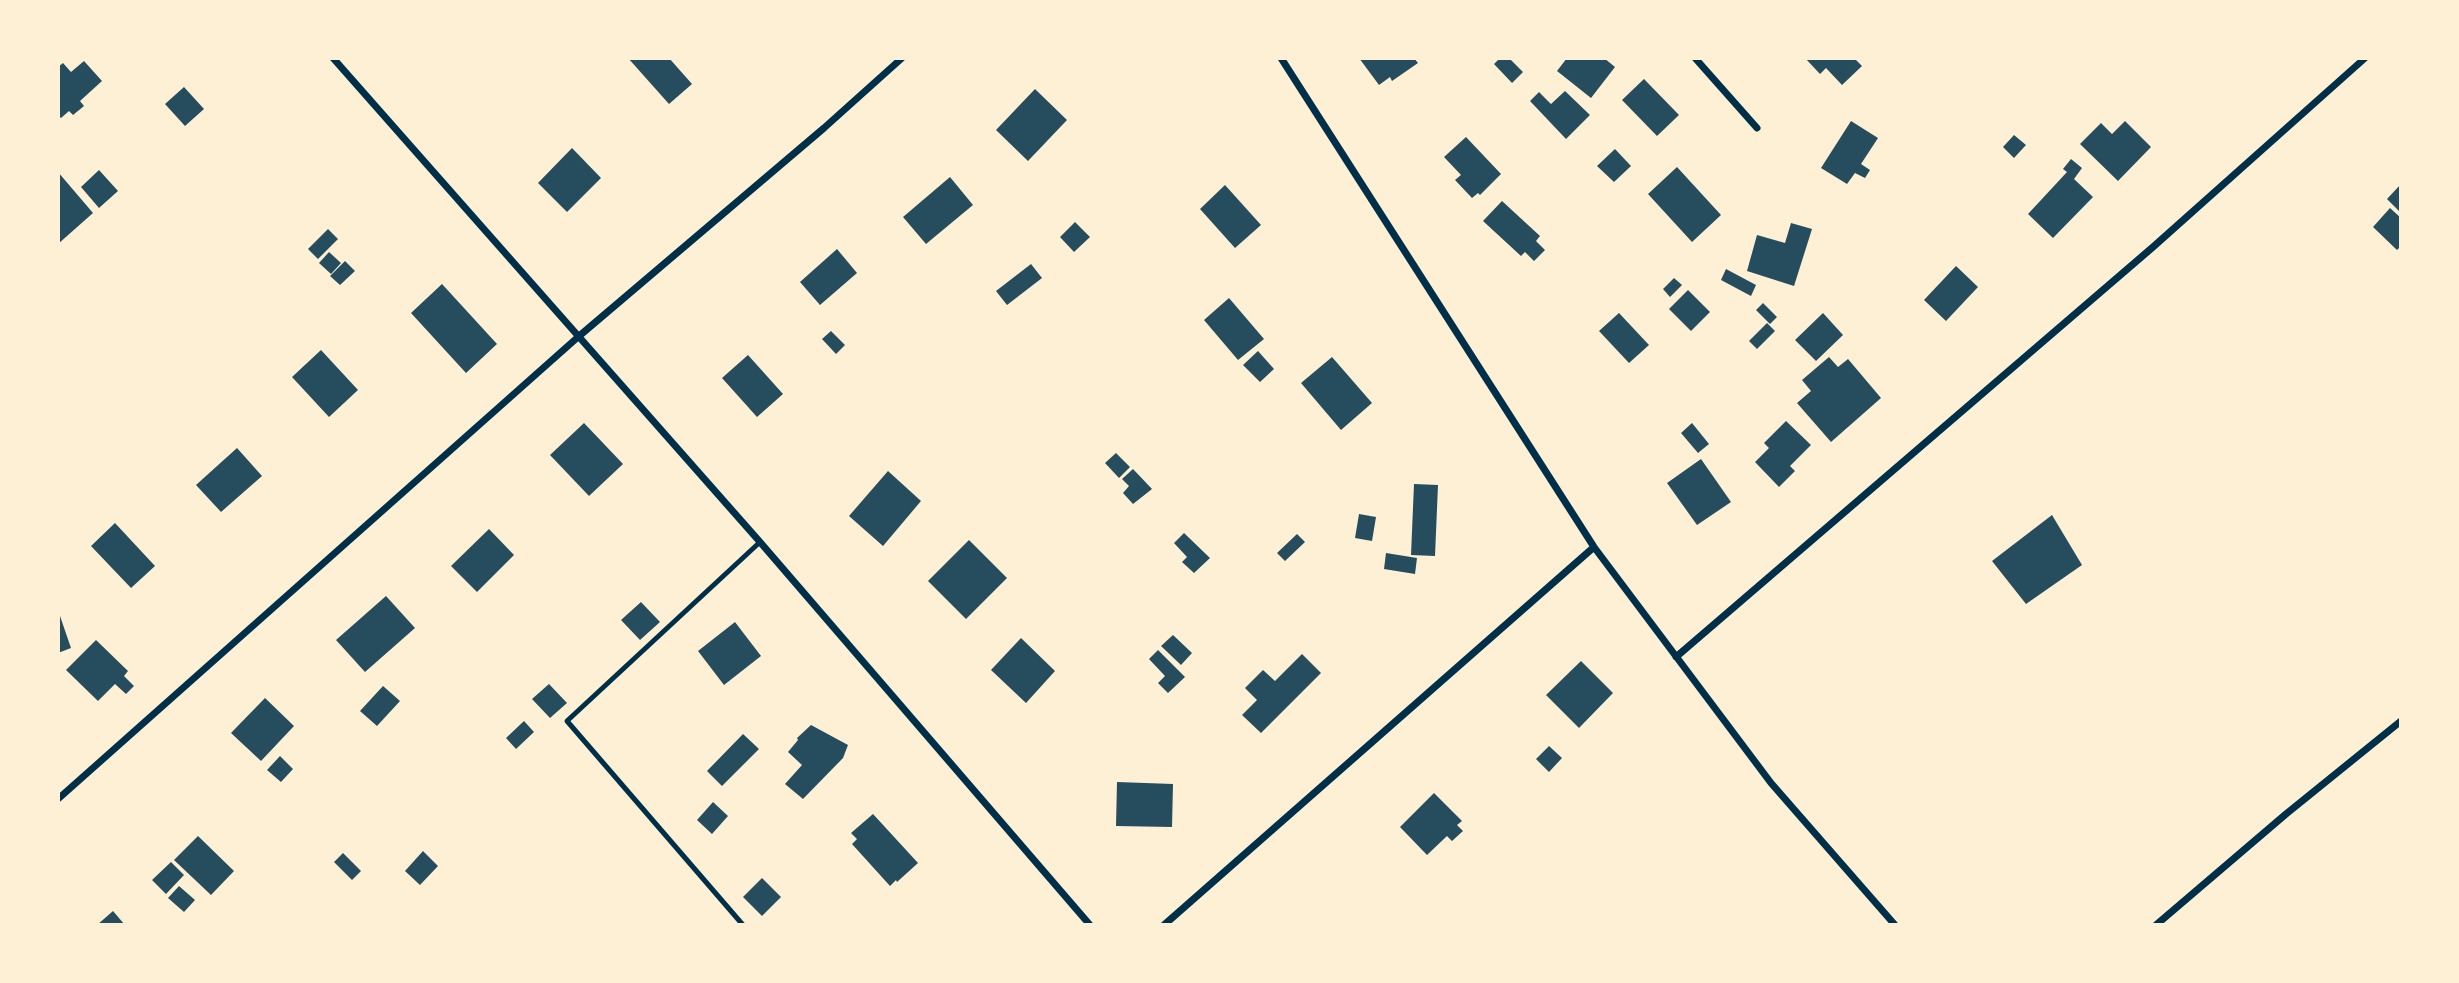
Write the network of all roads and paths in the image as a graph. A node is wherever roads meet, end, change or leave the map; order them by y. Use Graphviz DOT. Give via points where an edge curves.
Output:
graph roads {
  1 [pos="333,58"];
  2 [pos="902,58"];
  3 [pos="1281,58"];
  4 [pos="1695,58"];
  5 [pos="2365,58"];
  6 [pos="1757,128"];
  7 [pos="578,337"];
  8 [pos="760,542"];
  9 [pos="1594,547"];
  10 [pos="1676,657"];
  11 [pos="2401,721"];
  12 [pos="58,799"];
  13 [pos="743,925"];
  14 [pos="1090,925"];
  15 [pos="1164,925"];
  16 [pos="1895,925"];
  17 [pos="2156,925"];
  1 -- 7 [label="street"];
  2 -- 7 [label="street"];
  3 -- 9 [label="street"];
  4 -- 6 [label="street"];
  5 -- 10 [label="street" via="2072,318"];
  7 -- 8 [label="street"];
  7 -- 12 [label="street"];
  8 -- 13 [label="lane" via="567,720"];
  8 -- 14 [label="street"];
  9 -- 10 [label="street"];
  9 -- 15 [label="street"];
  10 -- 16 [label="street" via="1771,783"];
  11 -- 17 [label="street"];
}
